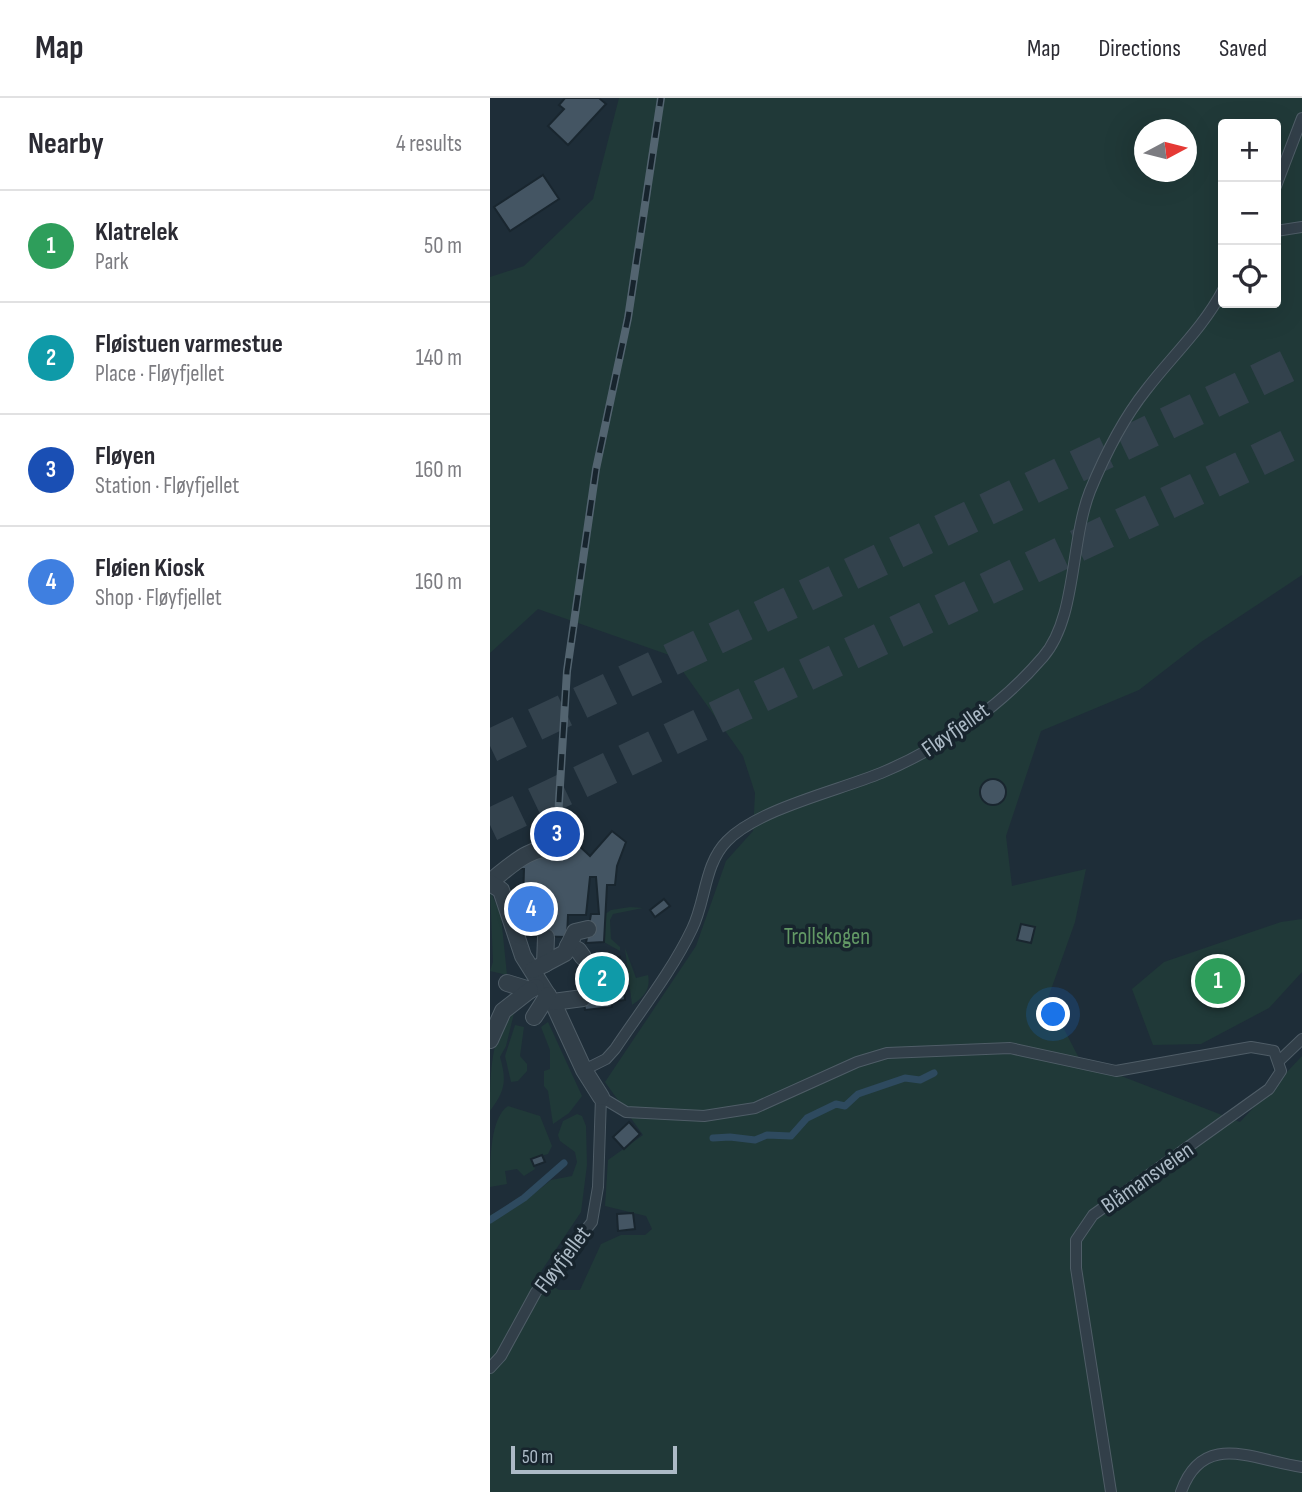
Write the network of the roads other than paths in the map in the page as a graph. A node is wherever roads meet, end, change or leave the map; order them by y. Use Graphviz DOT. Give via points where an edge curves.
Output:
graph roads {
  1 [pos="1302,118"];
  2 [pos="1278,182"];
  3 [pos="1302,228"];
  4 [pos="1281,230"];
  5 [pos="1218,298"];
  6 [pos="564,847"];
  7 [pos="490,882"];
  8 [pos="588,929"];
  9 [pos="546,937"];
  10 [pos="568,946"];
  11 [pos="583,957"];
  12 [pos="507,983"];
  13 [pos="542,984"];
  14 [pos="583,998"];
  15 [pos="534,1017"];
  16 [pos="1302,1039"];
  17 [pos="490,1040"];
  18 [pos="1279,1061"];
  19 [pos="584,1070"];
  20 [pos="601,1097"];
  21 [pos="490,1368"];
  22 [pos="1302,1467"];
  23 [pos="1111,1492"];
  24 [pos="1181,1492"];
  1 -- 2 [label="lane"];
  3 -- 4 [label="lane"];
  5 -- 19 [label="lane, Fløyfjellet" via="1130,411 1102,465 1081,518 1059,632 1044,656 980,714 933,748 771,814 745,826 726,842 712,865 693,927 678,952 615,1049"];
  6 -- 7 [label="street" via="520,856"];
  7 -- 13 [label="street" via="515,904 523,956"];
  8 -- 10 [label="street" via="575,932"];
  9 -- 13 [label="street"];
  10 -- 11 [label="street"];
  10 -- 13 [label="street"];
  12 -- 13 [label="street"];
  13 -- 14 [label="street"];
  13 -- 15 [label="street"];
  13 -- 17 [label="street" via="503,1011"];
  13 -- 19 [label="street"];
  16 -- 18 [label="lane"];
  18 -- 20 [label="lane" via="1274,1051 1251,1047 1116,1072 1010,1048 956,1048 874,1057 733,1113 626,1112"];
  18 -- 23 [label="lane, Blåmansveien" via="1281,1071 1269,1088 1093,1215 1076,1240 1076,1268"];
  19 -- 20 [label="street"];
  20 -- 21 [label="lane, Fløyfjellet" via="592,1222 536,1292"];
  22 -- 24 [label="lane" via="1216,1453 1190,1470"];
}
